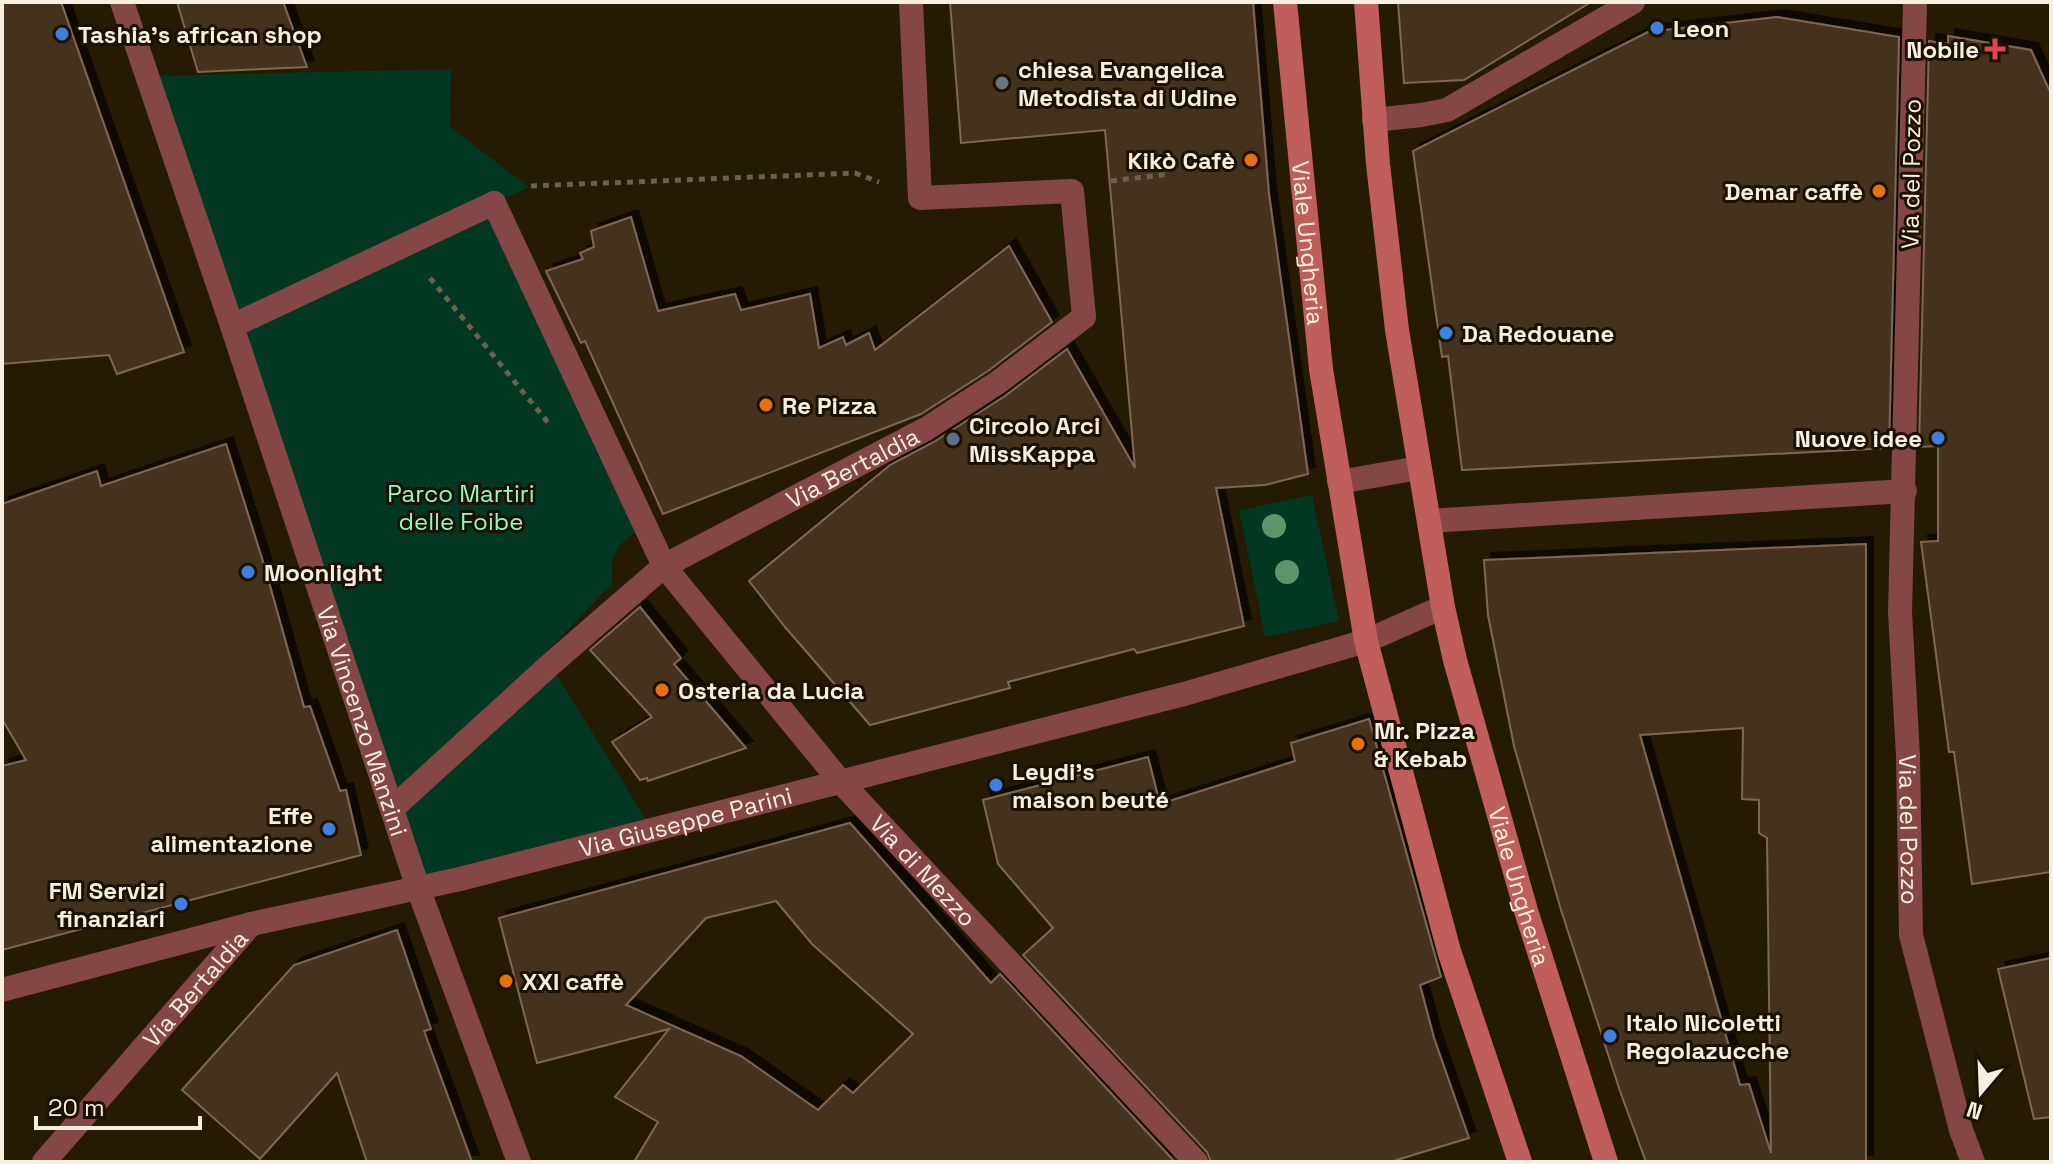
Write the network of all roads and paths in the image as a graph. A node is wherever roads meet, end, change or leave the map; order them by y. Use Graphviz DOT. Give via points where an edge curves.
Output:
graph roads {
  1 [pos="122,2"];
  2 [pos="911,2"];
  3 [pos="1285,2"];
  4 [pos="1366,2"];
  5 [pos="1633,2"];
  6 [pos="1915,2"];
  7 [pos="1374,120"];
  8 [pos="1169,174"];
  9 [pos="1072,191"];
  10 [pos="920,198"];
  11 [pos="494,203"];
  12 [pos="403,246"];
  13 [pos="232,326"];
  14 [pos="553,429"];
  15 [pos="1419,468"];
  16 [pos="1339,482"];
  17 [pos="1905,491"];
  18 [pos="1429,521"];
  19 [pos="664,566"];
  20 [pos="1443,607"];
  21 [pos="1366,641"];
  22 [pos="840,781"];
  23 [pos="393,808"];
  24 [pos="418,888"];
  25 [pos="251,924"];
  26 [pos="2,990"];
  27 [pos="44,1162"];
  28 [pos="519,1162"];
  29 [pos="1196,1162"];
  30 [pos="1520,1162"];
  31 [pos="1606,1162"];
  32 [pos="1973,1162"];
  1 -- 13 [label="street, Via Vincenzo Manzini"];
  2 -- 10 [label="street"];
  3 -- 16 [label="street, Viale Ungheria" via="1321,369"];
  4 -- 7 [label="street, Viale Ungheria"];
  5 -- 7 [label="street" via="1447,110"];
  6 -- 17 [label="street, Via del Pozzo"];
  7 -- 15 [label="street, Viale Ungheria" via="1397,330"];
  8 -- 9 [label="path" via="1123,178"];
  9 -- 10 [label="street"];
  9 -- 19 [label="street, Via Bertaldia" via="1084,317 926,429"];
  10 -- 11 [label="path" via="855,173 529,187"];
  11 -- 12 [label="street"];
  11 -- 19 [label="street"];
  12 -- 13 [label="street"];
  12 -- 14 [label="path"];
  13 -- 23 [label="street, Via Vincenzo Manzini"];
  15 -- 16 [label="street"];
  15 -- 18 [label="street, Viale Ungheria"];
  16 -- 21 [label="street, Viale Ungheria"];
  17 -- 18 [label="street"];
  17 -- 32 [label="street, Via del Pozzo" via="1900,612 1911,935"];
  18 -- 20 [label="street, Viale Ungheria"];
  19 -- 22 [label="street, Via di Mezzo"];
  19 -- 23 [label="street, Via Bertaldia"];
  20 -- 21 [label="street"];
  20 -- 31 [label="street, Viale Ungheria" via="1527,914"];
  21 -- 22 [label="street, Via Giuseppe Parini" via="1184,694"];
  21 -- 30 [label="street, Viale Ungheria" via="1449,951"];
  22 -- 24 [label="street, Via Giuseppe Parini"];
  22 -- 29 [label="street, Via di Mezzo"];
  23 -- 24 [label="street, Via Vincenzo Manzini"];
  24 -- 25 [label="street, Via Giuseppe Parini"];
  24 -- 28 [label="street, Via Vincenzo Manzini"];
  25 -- 26 [label="street, Via Giuseppe Parini"];
  25 -- 27 [label="street, Via Bertaldia"];
}
